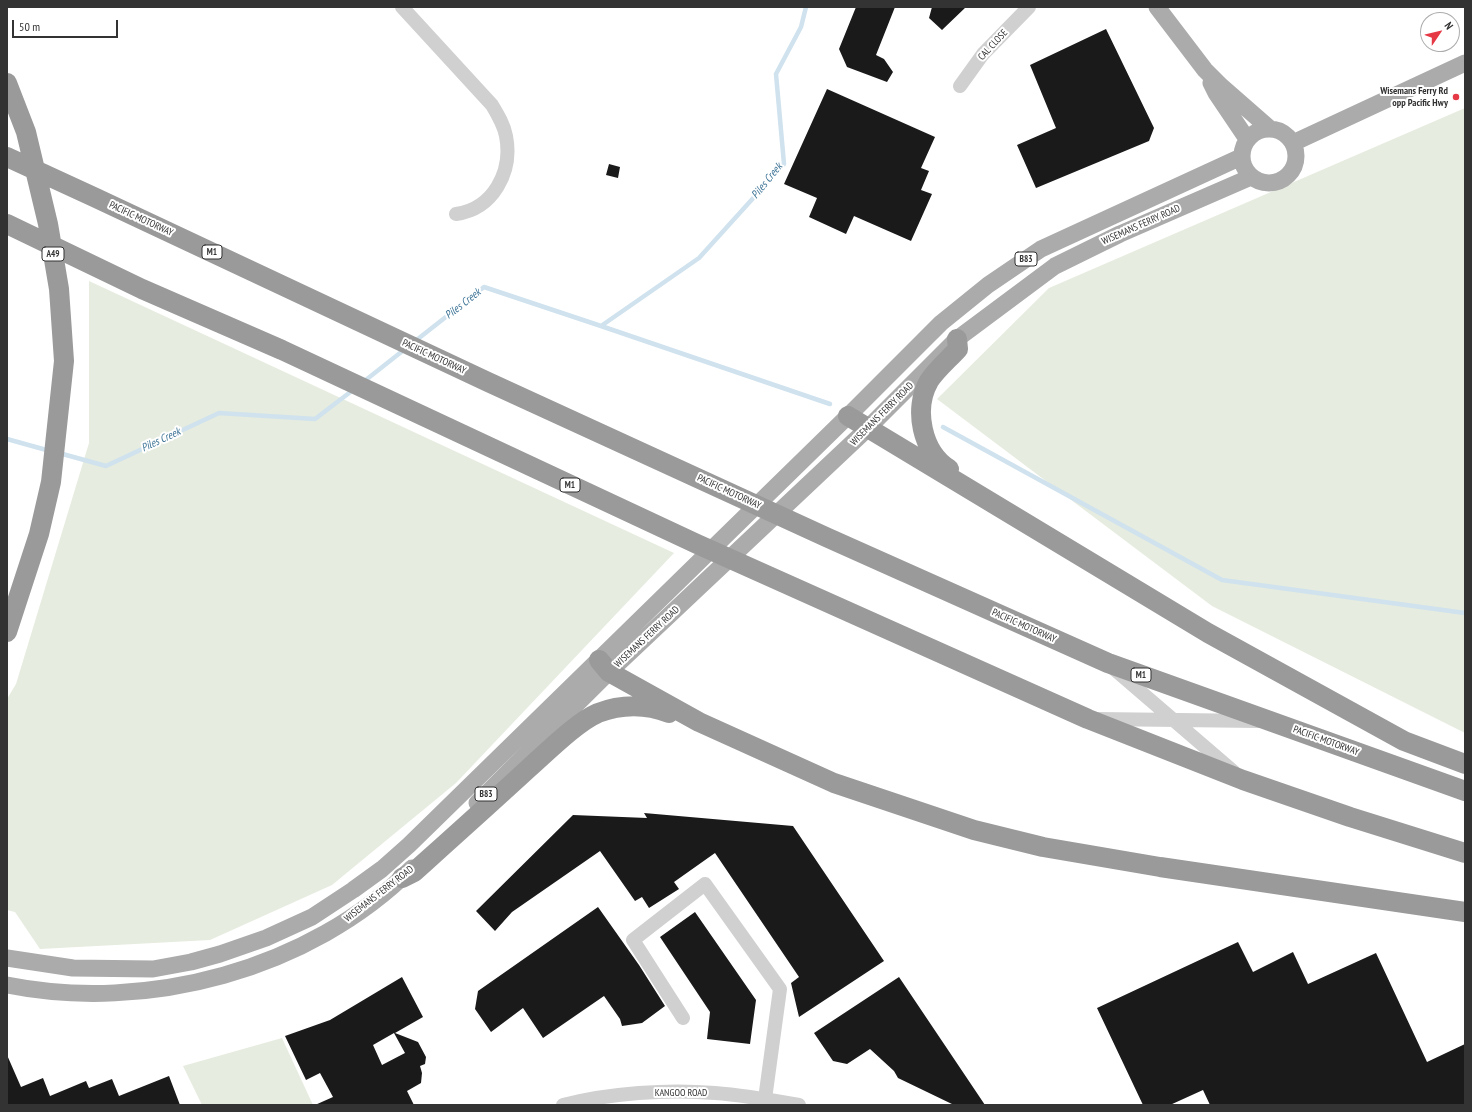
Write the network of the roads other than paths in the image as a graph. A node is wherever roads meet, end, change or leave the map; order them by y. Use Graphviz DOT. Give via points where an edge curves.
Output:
graph roads {
  1 [pos="402,7"];
  2 [pos="1029,7"];
  3 [pos="1157,7"];
  4 [pos="1465,63"];
  5 [pos="1205,70"];
  6 [pos="7,83"];
  7 [pos="960,86"];
  8 [pos="1269,128"];
  9 [pos="1247,139"];
  10 [pos="1293,143"];
  11 [pos="1241,157"];
  12 [pos="7,158"];
  13 [pos="1251,177"];
  14 [pos="456,214"];
  15 [pos="7,224"];
  16 [pos="957,339"];
  17 [pos="848,416"];
  18 [pos="867,429"];
  19 [pos="987,500"];
  20 [pos="7,632"];
  21 [pos="1108,663"];
  22 [pos="604,666"];
  23 [pos="1088,719"];
  24 [pos="1174,720"];
  25 [pos="699,722"];
  26 [pos="1271,722"];
  27 [pos="1465,764"];
  28 [pos="1243,780"];
  29 [pos="1465,791"];
  30 [pos="1465,853"];
  31 [pos="402,878"];
  32 [pos="1465,912"];
  33 [pos="7,958"];
  34 [pos="7,985"];
  35 [pos="683,1018"];
  36 [pos="765,1099"];
  37 [pos="564,1105"];
  38 [pos="799,1105"];
  1 -- 14 [label="street" via="492,105 506,136 505,170 497,189 478,207"];
  2 -- 7 [label="street, CAL CLOSE" via="983,54"];
  3 -- 5 [label="main road"];
  4 -- 10 [label="main road"];
  5 -- 8 [label="main road"];
  5 -- 9 [label="main road" via="1216,93"];
  6 -- 20 [label="highway, A49" via="26,132 48,224 59,289 64,360 51,482 39,534"];
  8 -- 9 [label="main road" via="1257,131"];
  8 -- 10 [label="main road" via="1283,132"];
  9 -- 11 [label="main road"];
  10 -- 13 [label="main road" via="1296,156 1294,168 1286,178 1274,183 1262,183"];
  11 -- 13 [label="main road" via="1244,168"];
  11 -- 17 [label="main road, WISEMANS FERRY ROAD / B83" via="1041,249 988,285 941,323"];
  12 -- 21 [label="highway, PACIFIC MOTORWAY / M1" via="719,488"];
  13 -- 16 [label="main road, WISEMANS FERRY ROAD / B83" via="1120,234 1055,266"];
  15 -- 23 [label="highway, M1" via="142,289 282,350 697,544"];
  16 -- 18 [label="main road, WISEMANS FERRY ROAD / B83"];
  16 -- 19 [label="highway" via="958,349 930,381 925,391 921,415 924,432 930,450 940,464 987,493"];
  17 -- 18 [label="highway"];
  17 -- 22 [label="main road, WISEMANS FERRY ROAD / B83"];
  18 -- 19 [label="highway"];
  18 -- 22 [label="main road, WISEMANS FERRY ROAD / B83"];
  19 -- 27 [label="highway" via="1208,633 1404,741"];
  21 -- 24 [label="street"];
  21 -- 26 [label="highway, PACIFIC MOTORWAY / M1"];
  22 -- 25 [label="highway"];
  22 -- 31 [label="main road, WISEMANS FERRY ROAD / B83"];
  22 -- 33 [label="main road, WISEMANS FERRY ROAD / B83" via="382,869 312,917 266,938 220,954 153,969 73,968"];
  23 -- 24 [label="street"];
  23 -- 28 [label="highway, M1"];
  24 -- 26 [label="street"];
  24 -- 28 [label="street"];
  25 -- 31 [label="highway" via="693,724 646,706 620,707 598,714 556,744 414,872"];
  25 -- 32 [label="highway" via="834,783 974,830 1043,847 1160,867"];
  26 -- 29 [label="highway, PACIFIC MOTORWAY / M1"];
  28 -- 30 [label="highway, M1"];
  31 -- 34 [label="main road, WISEMANS FERRY ROAD / B83" via="323,935 273,959 201,981 151,990 98,994 65,993"];
  35 -- 36 [label="street" via="634,940 706,884 780,989"];
  36 -- 37 [label="street, KANGOO ROAD" via="714,1092 670,1092 609,1097"];
  36 -- 38 [label="street, KANGOO ROAD"];
}
